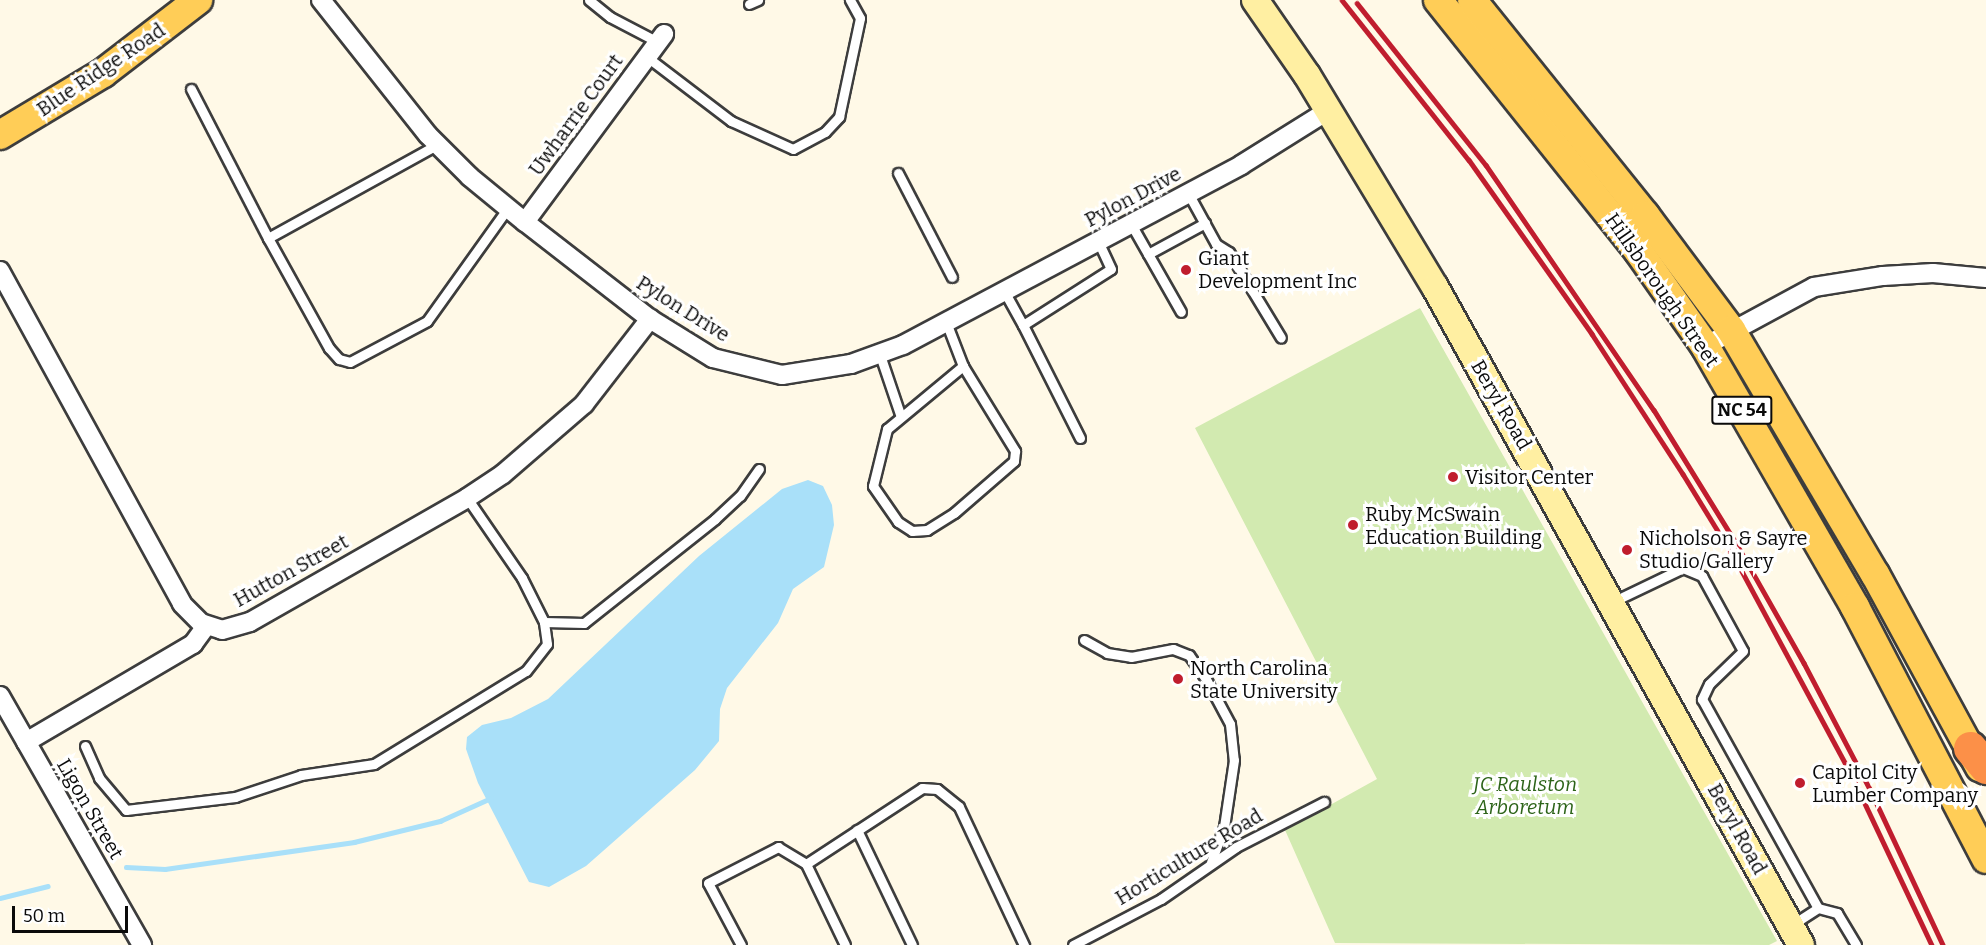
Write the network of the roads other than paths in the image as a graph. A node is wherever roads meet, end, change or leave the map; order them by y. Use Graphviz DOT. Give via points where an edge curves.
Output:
graph roads {
  1 [pos="198,0"];
  2 [pos="321,0"];
  3 [pos="589,0"];
  4 [pos="849,0"];
  5 [pos="1255,0"];
  6 [pos="1438,0"];
  7 [pos="1472,0"];
  8 [pos="661,38"];
  9 [pos="646,57"];
  10 [pos="191,89"];
  11 [pos="1329,111"];
  12 [pos="0,135"];
  13 [pos="438,144"];
  14 [pos="898,173"];
  15 [pos="1188,193"];
  16 [pos="508,208"];
  17 [pos="525,222"];
  18 [pos="1205,223"];
  19 [pos="1131,224"];
  20 [pos="268,238"];
  21 [pos="1098,242"];
  22 [pos="1148,254"];
  23 [pos="0,271"];
  24 [pos="952,277"];
  25 [pos="1986,278"];
  26 [pos="1004,291"];
  27 [pos="1181,312"];
  28 [pos="650,320"];
  29 [pos="946,322"];
  30 [pos="1023,325"];
  31 [pos="1731,330"];
  32 [pos="1281,338"];
  33 [pos="1705,346"];
  34 [pos="880,355"];
  35 [pos="963,366"];
  36 [pos="901,417"];
  37 [pos="1080,438"];
  38 [pos="759,469"];
  39 [pos="467,498"];
  40 [pos="1612,602"];
  41 [pos="544,622"];
  42 [pos="206,626"];
  43 [pos="1084,640"];
  44 [pos="0,696"];
  45 [pos="26,742"];
  46 [pos="85,746"];
  47 [pos="1978,757"];
  48 [pos="1986,780"];
  49 [pos="1324,802"];
  50 [pos="857,830"];
  51 [pos="1986,859"];
  52 [pos="806,864"];
  53 [pos="1210,865"];
  54 [pos="1818,908"];
  55 [pos="1795,935"];
  56 [pos="142,945"];
  57 [pos="741,945"];
  58 [pos="845,945"];
  59 [pos="912,945"];
  60 [pos="1024,945"];
  61 [pos="1074,945"];
  62 [pos="1856,945"];
  1 -- 12 [label="main road, Blue Ridge Road" via="103,73"];
  2 -- 13 [label="street, Pylon Drive"];
  3 -- 8 [label="lane" via="610,17"];
  4 -- 9 [label="lane" via="860,18 839,117 825,132 793,149 730,121"];
  5 -- 11 [label="street, Beryl Road"];
  6 -- 33 [label="main road, Hillsborough Street / NC 54" via="1639,252"];
  7 -- 31 [label="main road, Hillsborough Street / NC 54" via="1646,215"];
  8 -- 9 [label="street, Uwharrie Court"];
  9 -- 17 [label="street, Uwharrie Court"];
  10 -- 20 [label="lane"];
  11 -- 15 [label="street, Pylon Drive"];
  11 -- 40 [label="street, Beryl Road" via="1435,288"];
  13 -- 16 [label="street, Pylon Drive"];
  13 -- 20 [label="lane"];
  14 -- 24 [label="lane"];
  15 -- 18 [label="lane"];
  15 -- 19 [label="street, Pylon Drive"];
  16 -- 17 [label="street, Pylon Drive"];
  16 -- 20 [label="lane" via="427,321 350,362 339,359 329,348"];
  17 -- 28 [label="street, Pylon Drive"];
  18 -- 22 [label="lane"];
  18 -- 32 [label="lane" via="1216,244 1229,252"];
  19 -- 21 [label="street, Pylon Drive"];
  19 -- 22 [label="lane"];
  21 -- 26 [label="street, Pylon Drive"];
  21 -- 30 [label="lane" via="1111,268"];
  22 -- 27 [label="lane"];
  23 -- 42 [label="street" via="182,604"];
  25 -- 31 [label="street" via="1903,275 1814,287"];
  26 -- 29 [label="street, Pylon Drive"];
  26 -- 30 [label="lane"];
  28 -- 34 [label="street, Pylon Drive" via="713,358 771,374 805,374"];
  28 -- 39 [label="street, Hutton Street" via="584,404 536,448"];
  29 -- 34 [label="street, Pylon Drive"];
  29 -- 35 [label="lane"];
  30 -- 37 [label="lane"];
  31 -- 33 [label="street"];
  31 -- 47 [label="main road, Hillsborough Street / NC 54"];
  33 -- 51 [label="main road, Hillsborough Street / NC 54" via="1860,617"];
  34 -- 36 [label="lane"];
  35 -- 36 [label="lane"];
  35 -- 36 [label="lane" via="1015,452 1014,461 954,513 927,530 912,531 898,522 873,486 887,429"];
  38 -- 41 [label="lane" via="740,496 715,519 584,623"];
  39 -- 41 [label="lane" via="522,578"];
  39 -- 42 [label="street, Hutton Street" via="250,622 222,630"];
  40 -- 54 [label="lane" via="1683,568 1701,576 1743,651 1709,684 1702,699"];
  40 -- 55 [label="street, Beryl Road"];
  41 -- 46 [label="lane" via="547,644 526,671 374,764 301,775 235,797 126,810 99,778"];
  42 -- 45 [label="street" via="193,644"];
  43 -- 53 [label="lane" via="1107,652 1131,657 1173,649 1189,655 1206,679 1230,724 1234,760 1224,827"];
  44 -- 45 [label="street, Ligon Street"];
  45 -- 56 [label="street, Ligon Street"];
  47 -- 48 [label="main road, Hillsborough Street / NC 54"];
  49 -- 53 [label="lane, Horticulture Road"];
  50 -- 52 [label="lane"];
  50 -- 59 [label="lane"];
  50 -- 60 [label="lane" via="922,788 936,789 947,796 971,827"];
  52 -- 57 [label="lane" via="778,847 708,883"];
  52 -- 58 [label="lane"];
  53 -- 61 [label="lane, Horticulture Road" via="1161,899"];
  54 -- 55 [label="lane"];
  54 -- 62 [label="lane" via="1837,913"];
}
